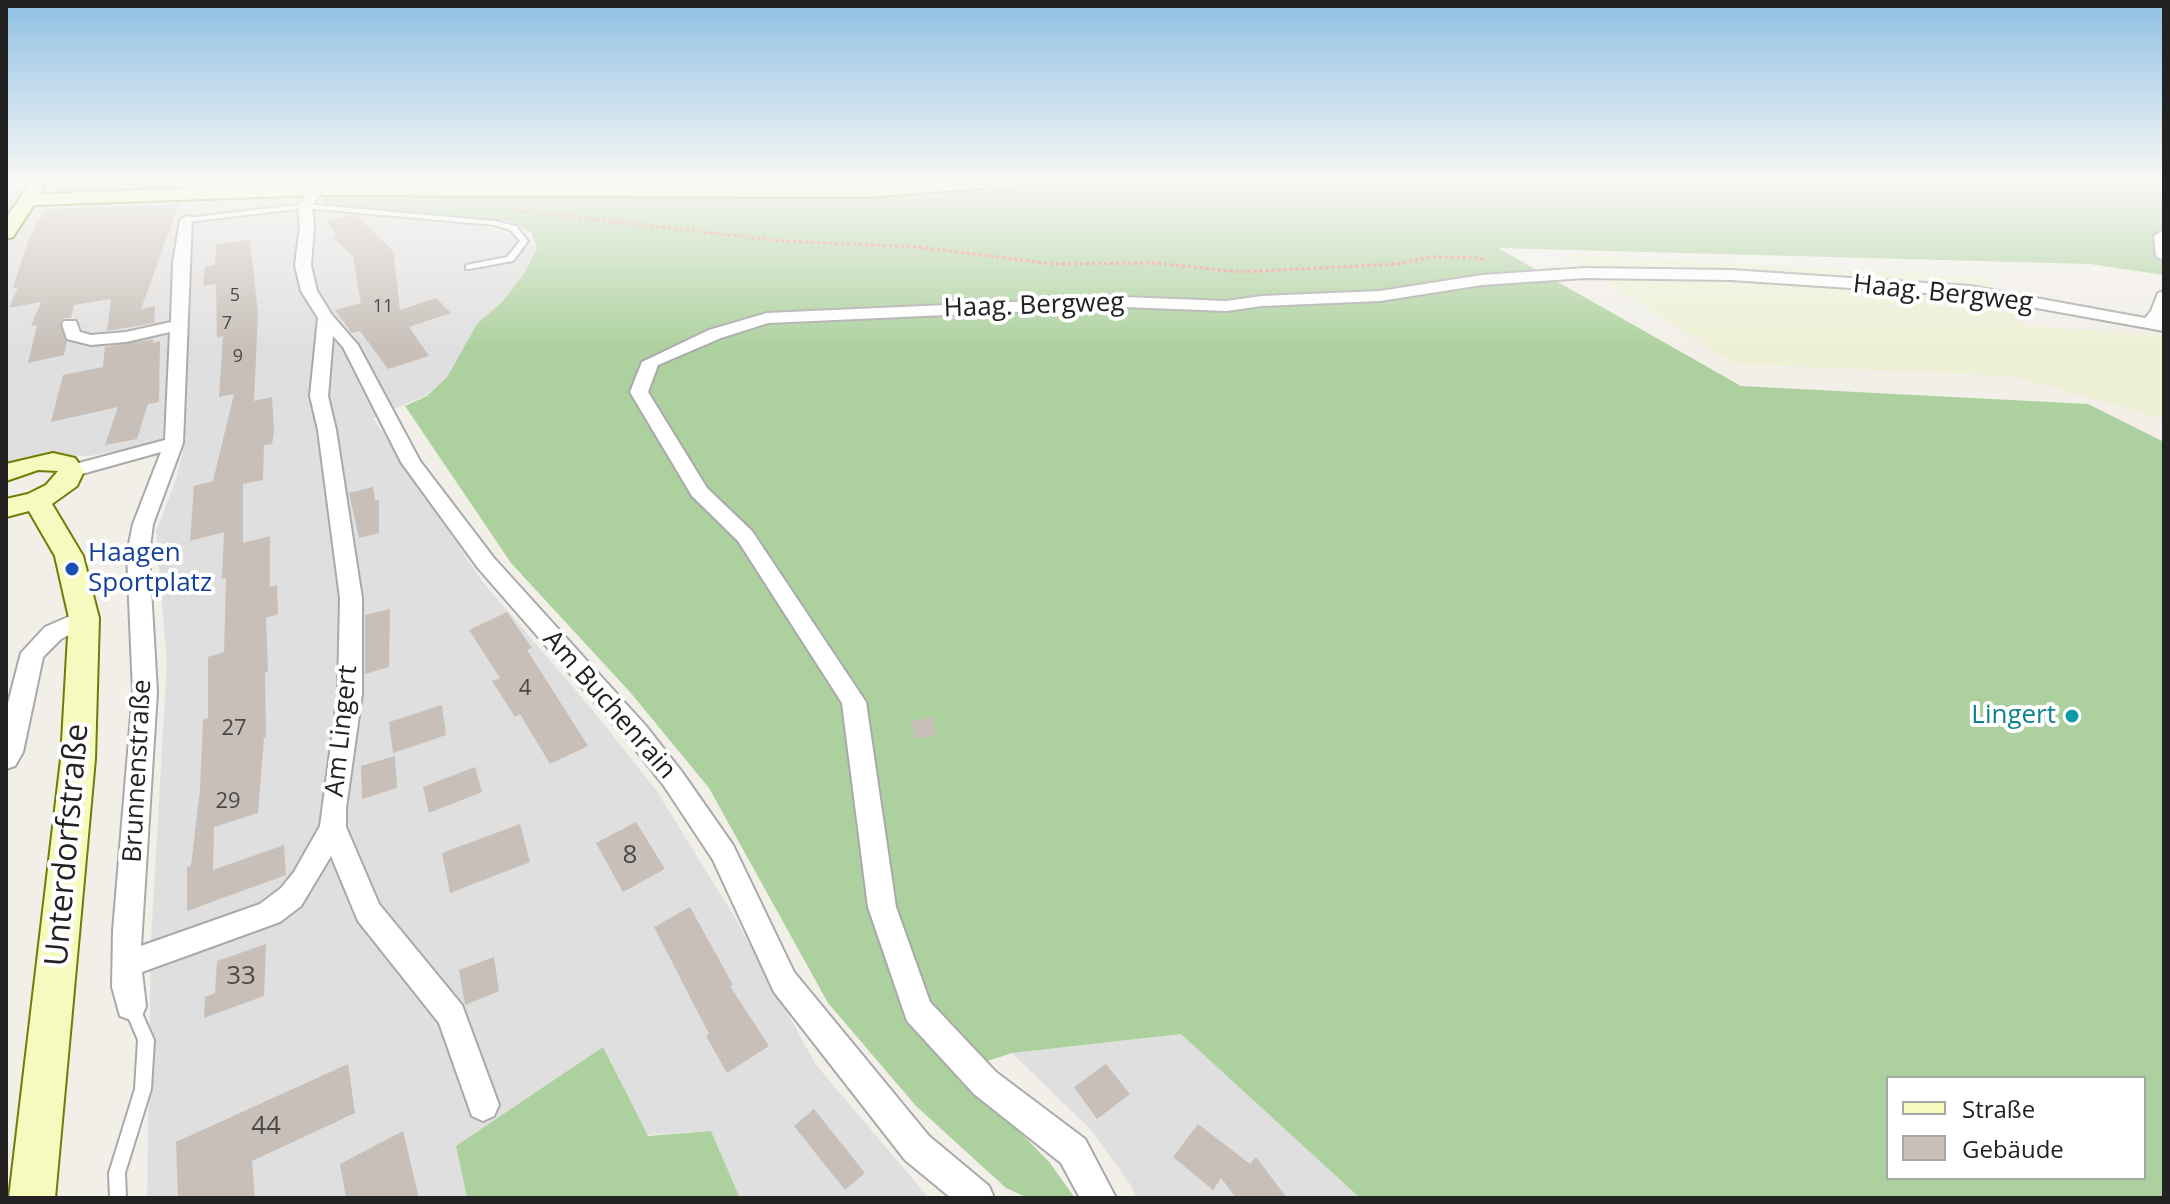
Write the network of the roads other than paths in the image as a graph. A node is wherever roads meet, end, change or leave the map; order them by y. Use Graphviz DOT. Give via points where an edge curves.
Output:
graph roads {
  1 [pos="184,238"];
  2 [pos="306,238"];
  3 [pos="523,238"];
  4 [pos="469,267"];
  5 [pos="2164,296"];
  6 [pos="326,318"];
  7 [pos="70,324"];
  8 [pos="2157,324"];
  9 [pos="180,325"];
  10 [pos="174,443"];
  11 [pos="9,466"];
  12 [pos="71,471"];
  13 [pos="37,501"];
  14 [pos="6,508"];
  15 [pos="84,618"];
  16 [pos="6,759"];
  17 [pos="333,827"];
  18 [pos="128,964"];
  19 [pos="131,1006"];
  20 [pos="483,1105"];
  21 [pos="32,1198"];
  22 [pos="118,1198"];
  23 [pos="977,1198"];
  24 [pos="1099,1198"];
  1 -- 9 [label="street, Brunnenstraße"];
  2 -- 6 [label="street, Am Buchenrain" via="303,265 309,291"];
  3 -- 4 [label="lane, Brunnenstraße" via="510,259"];
  5 -- 8 [label="street, Haag. Bergweg"];
  6 -- 17 [label="street, Am Lingert" via="319,396 351,598 350,694"];
  6 -- 23 [label="street, Am Buchenrain" via="350,345 411,462 486,563 673,779 723,853 784,982 917,1148"];
  7 -- 9 [label="street" via="73,335 91,340"];
  8 -- 24 [label="street, Haag. Bergweg" via="1970,291 1731,275 1585,273 1482,280 1380,296 1226,306 1124,302 767,318 651,362 639,392 699,492 745,536 854,702 882,907 918,1011 985,1083 1073,1151"];
  9 -- 10 [label="street, Brunnenstraße"];
  10 -- 12 [label="street"];
  10 -- 18 [label="street, Brunnenstraße" via="143,524 138,554 145,692"];
  11 -- 12 [label="street" via="53,461"];
  12 -- 13 [label="street" via="68,480"];
  13 -- 14 [label="street"];
  13 -- 15 [label="street, Unterdorfstraße" via="69,556"];
  15 -- 16 [label="street" via="53,633 33,653"];
  15 -- 21 [label="street, Unterdorfstraße" via="78,759"];
  17 -- 18 [label="street" via="304,880 270,913"];
  17 -- 20 [label="street, Am Lingert" via="368,912 451,1015"];
  18 -- 19 [label="street"];
  19 -- 22 [label="lane" via="146,1040 143,1089 117,1173"];
}
